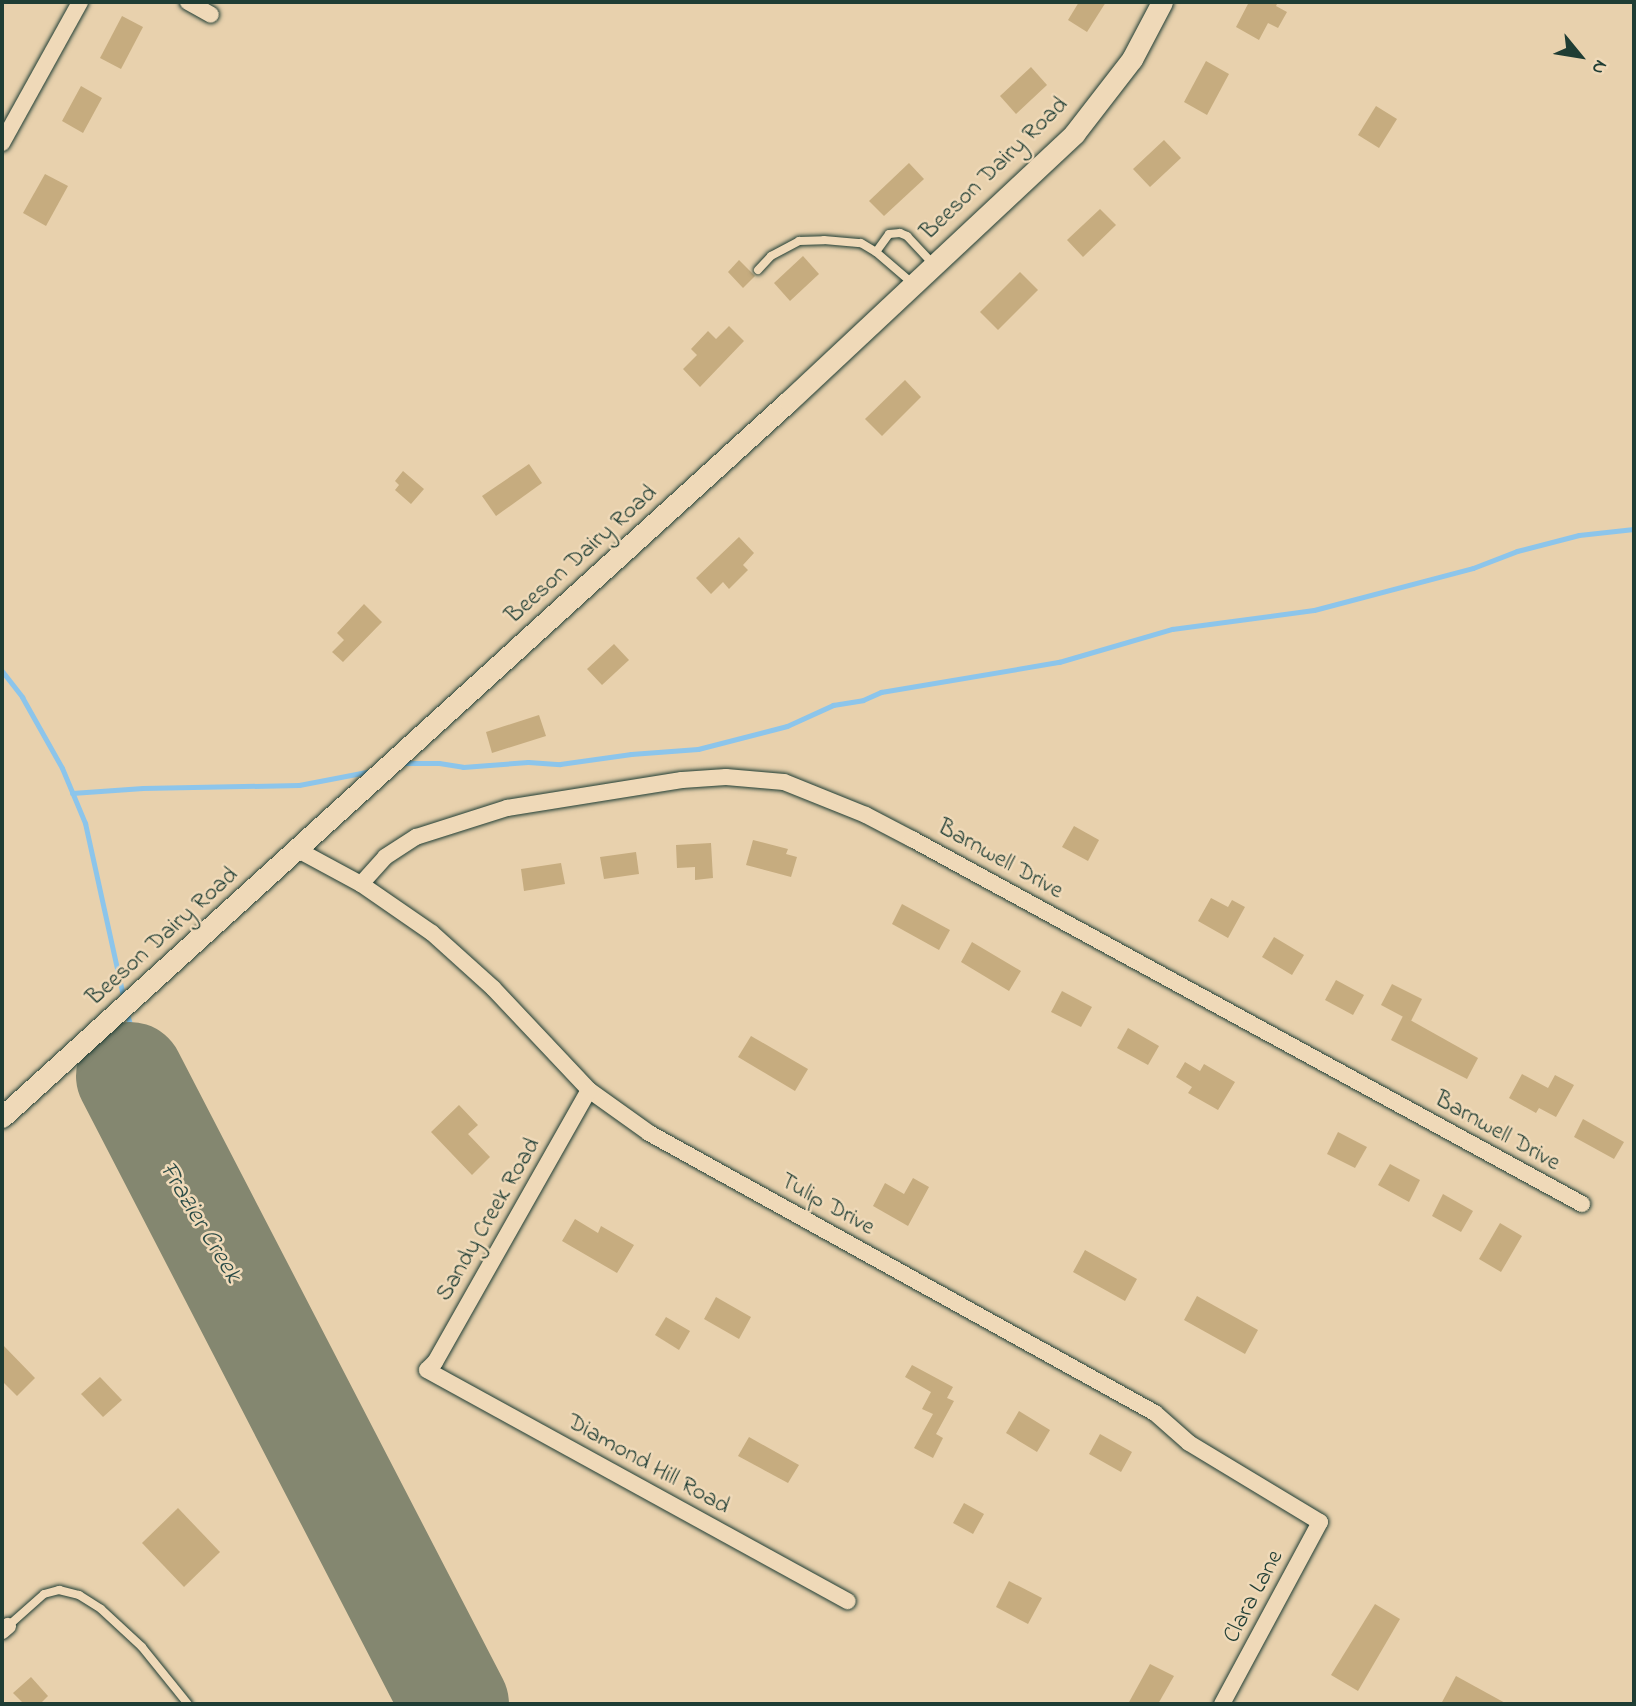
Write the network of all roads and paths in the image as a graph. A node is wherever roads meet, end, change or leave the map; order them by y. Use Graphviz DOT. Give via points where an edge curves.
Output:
graph roads {
  1 [pos="80,2"];
  2 [pos="188,2"];
  3 [pos="1162,2"];
  4 [pos="211,15"];
  5 [pos="2,144"];
  6 [pos="876,252"];
  7 [pos="934,265"];
  8 [pos="758,270"];
  9 [pos="914,285"];
  10 [pos="298,850"];
  11 [pos="361,884"];
  12 [pos="589,1090"];
  13 [pos="2,1117"];
  14 [pos="1582,1204"];
  15 [pos="427,1370"];
  16 [pos="1309,1515"];
  17 [pos="848,1601"];
  18 [pos="5,1629"];
  19 [pos="188,1704"];
  20 [pos="1222,1704"];
  1 -- 5 [label="street"];
  2 -- 4 [label="street"];
  3 -- 7 [label="street, Beeson Dairy Road" via="1132,59 1074,134"];
  6 -- 7 [label="lane" via="889,234 900,233"];
  6 -- 8 [label="lane" via="861,243 799,241 771,256"];
  6 -- 9 [label="lane"];
  7 -- 9 [label="street, Beeson Dairy Road"];
  9 -- 10 [label="street, Beeson Dairy Road"];
  10 -- 11 [label="street, Tulip Drive"];
  10 -- 13 [label="street, Beeson Dairy Road"];
  11 -- 12 [label="street, Tulip Drive" via="432,933 492,988"];
  11 -- 14 [label="street, Barnwell Drive" via="386,856 416,837 507,808 682,780 726,777 784,782 912,839"];
  12 -- 15 [label="street, Sandy Creek Road"];
  12 -- 16 [label="street, Tulip Drive" via="649,1133 1155,1413 1189,1443"];
  15 -- 17 [label="street, Diamond Hill Road"];
  16 -- 20 [label="street, Clara Lane" via="1320,1522"];
  18 -- 19 [label="lane" via="44,1594 59,1590 79,1595 142,1647"];
}
